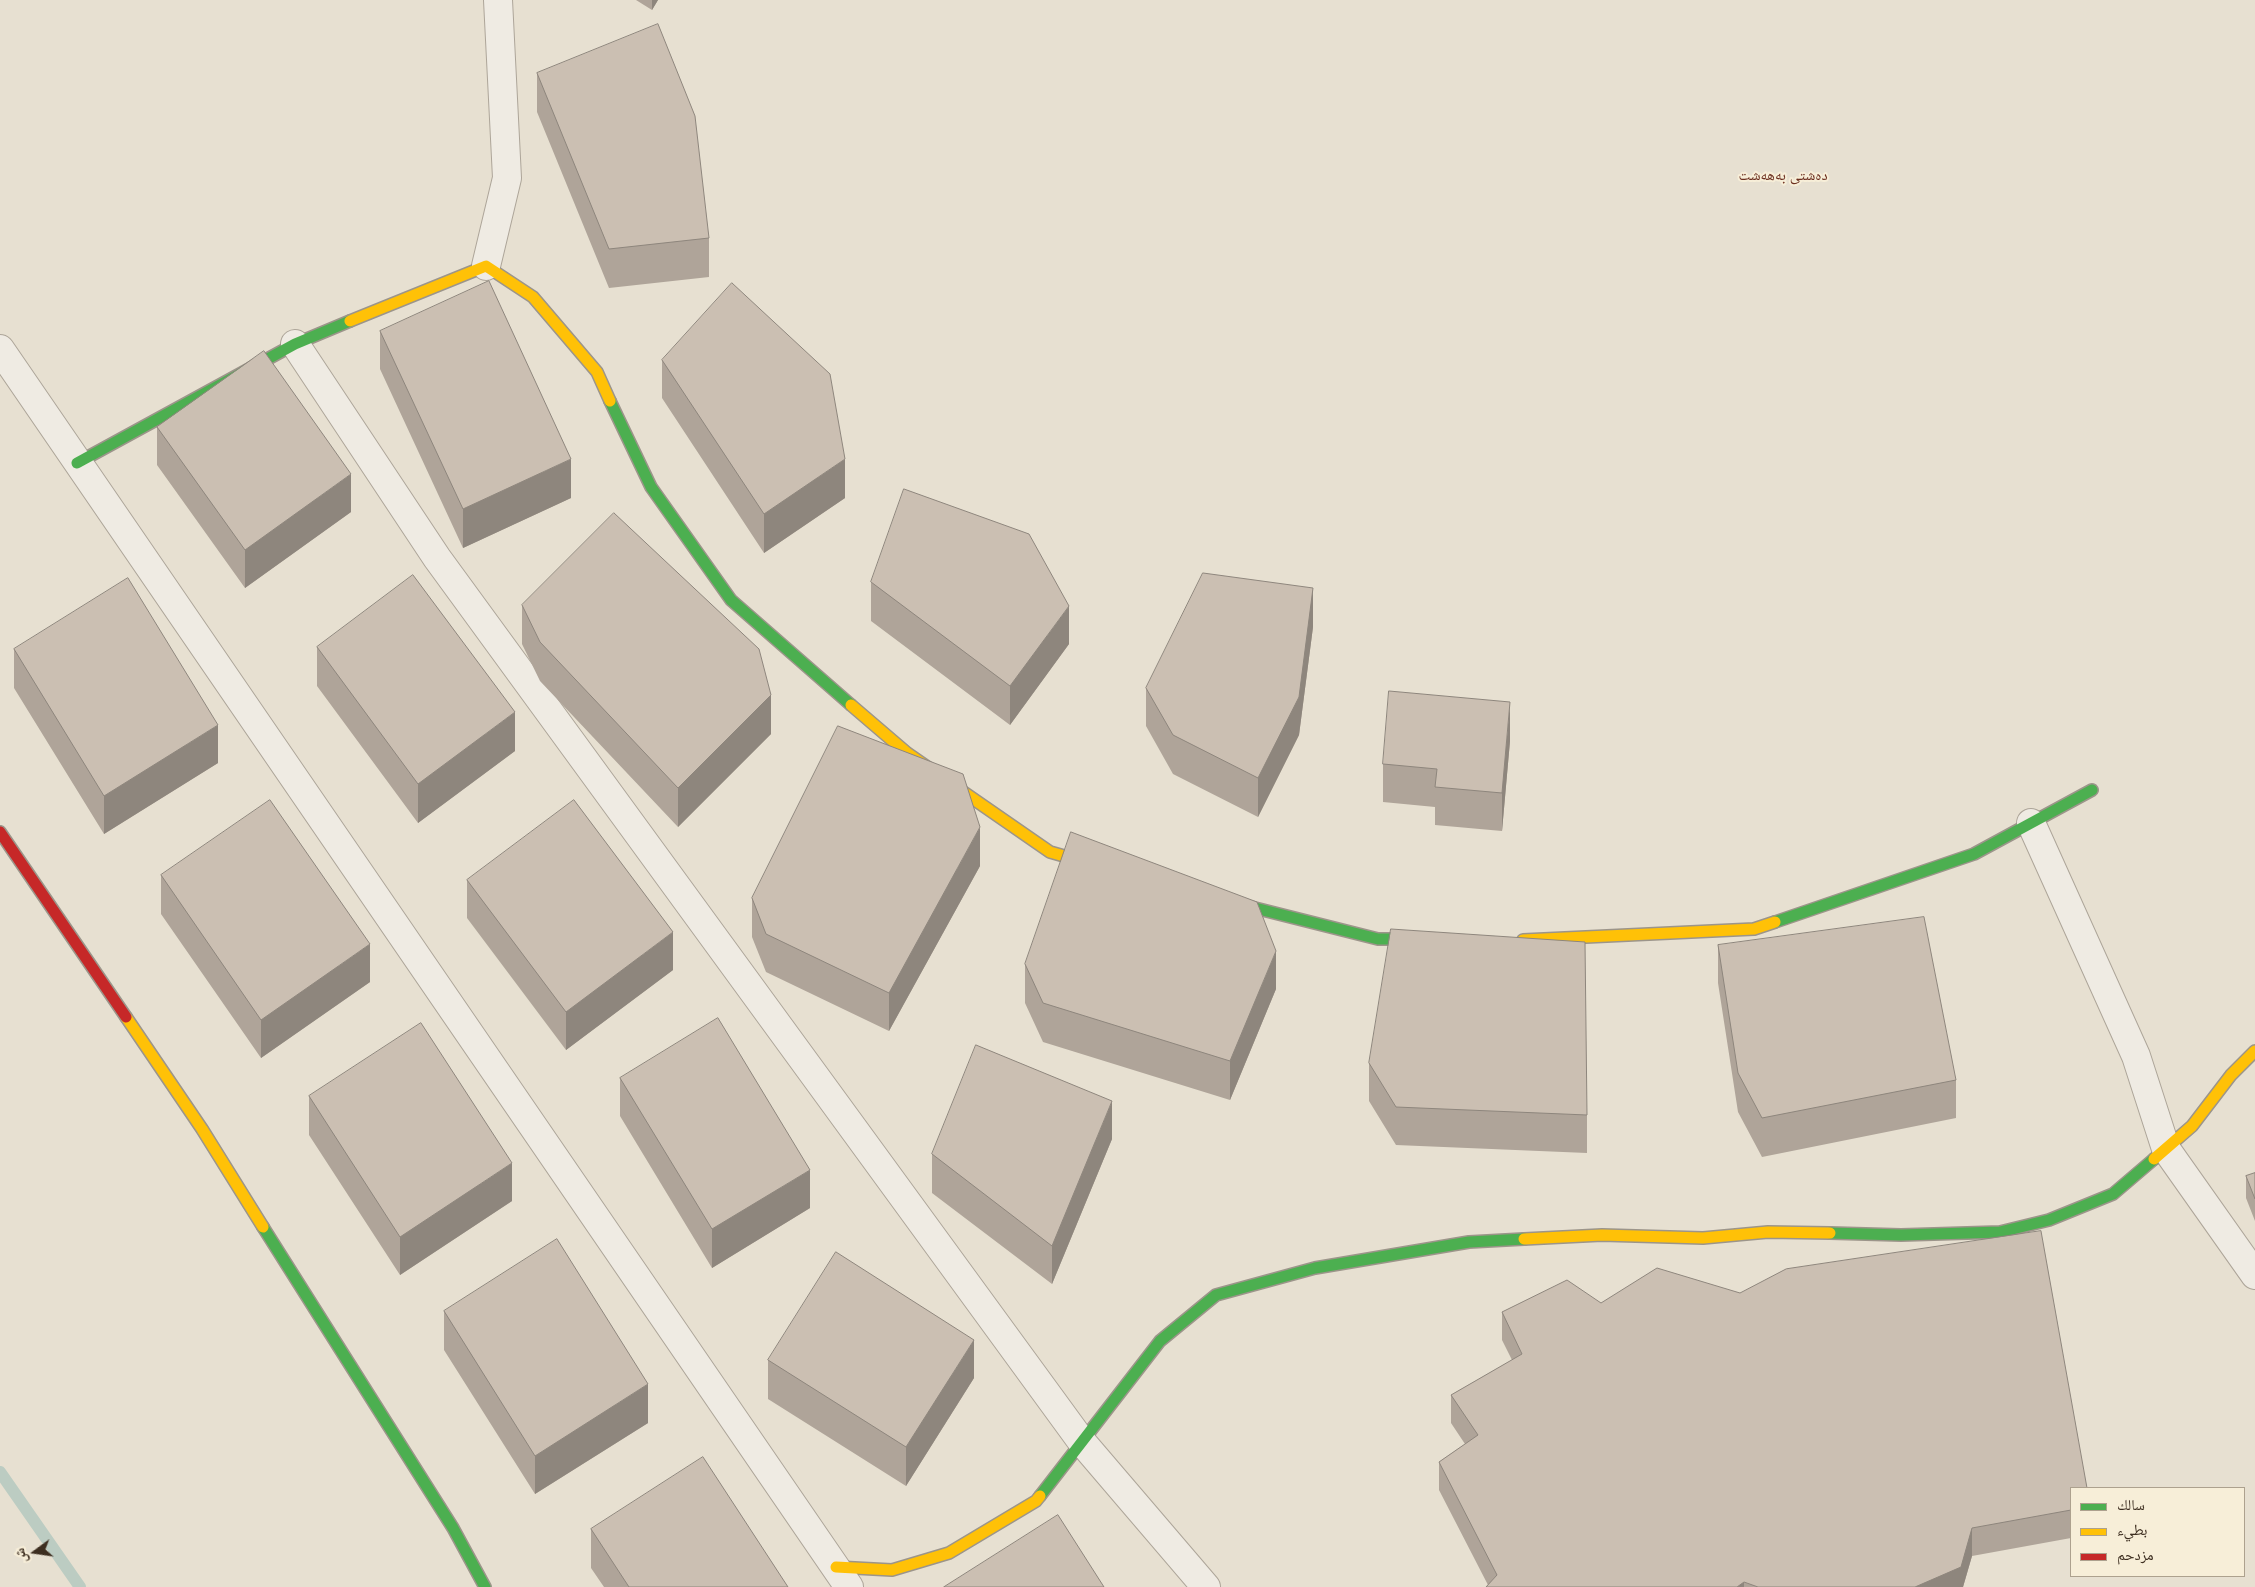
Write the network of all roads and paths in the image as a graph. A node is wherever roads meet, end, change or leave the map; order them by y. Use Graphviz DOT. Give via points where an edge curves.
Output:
graph roads {
  1 [pos="498,0"];
  2 [pos="486,266"];
  3 [pos="295,344"];
  4 [pos="0,350"];
  5 [pos="77,463"];
  6 [pos="2092,790"];
  7 [pos="2030,823"];
  8 [pos="0,832"];
  9 [pos="1114,870"];
  10 [pos="1215,898"];
  11 [pos="1436,939"];
  12 [pos="1513,940"];
  13 [pos="2255,1051"];
  14 [pos="2166,1149"];
  15 [pos="2255,1275"];
  16 [pos="1082,1442"];
  17 [pos="842,1577"];
  18 [pos="485,1587"];
  19 [pos="1206,1587"];
  1 -- 2 [label="street" via="507,178"];
  2 -- 3 [label="street"];
  2 -- 9 [label="street" via="533,297 597,372 651,487 731,600 907,753 1050,852"];
  3 -- 5 [label="street"];
  3 -- 16 [label="street" via="437,558"];
  4 -- 5 [label="street"];
  5 -- 17 [label="street"];
  6 -- 7 [label="street"];
  7 -- 12 [label="street" via="1974,854 1754,929"];
  7 -- 14 [label="street" via="2136,1056"];
  8 -- 18 [label="street" via="202,1128 453,1528"];
  10 -- 11 [label="street" via="1378,939"];
  13 -- 14 [label="street" via="2231,1074 2192,1126"];
  14 -- 15 [label="street"];
  14 -- 16 [label="street" via="2112,1194 2049,1220 2000,1232 1768,1232 1703,1238 1602,1235 1469,1242 1315,1268 1216,1295 1160,1342"];
  16 -- 17 [label="street" via="1036,1501 949,1553 892,1570"];
  16 -- 19 [label="street"];
}
